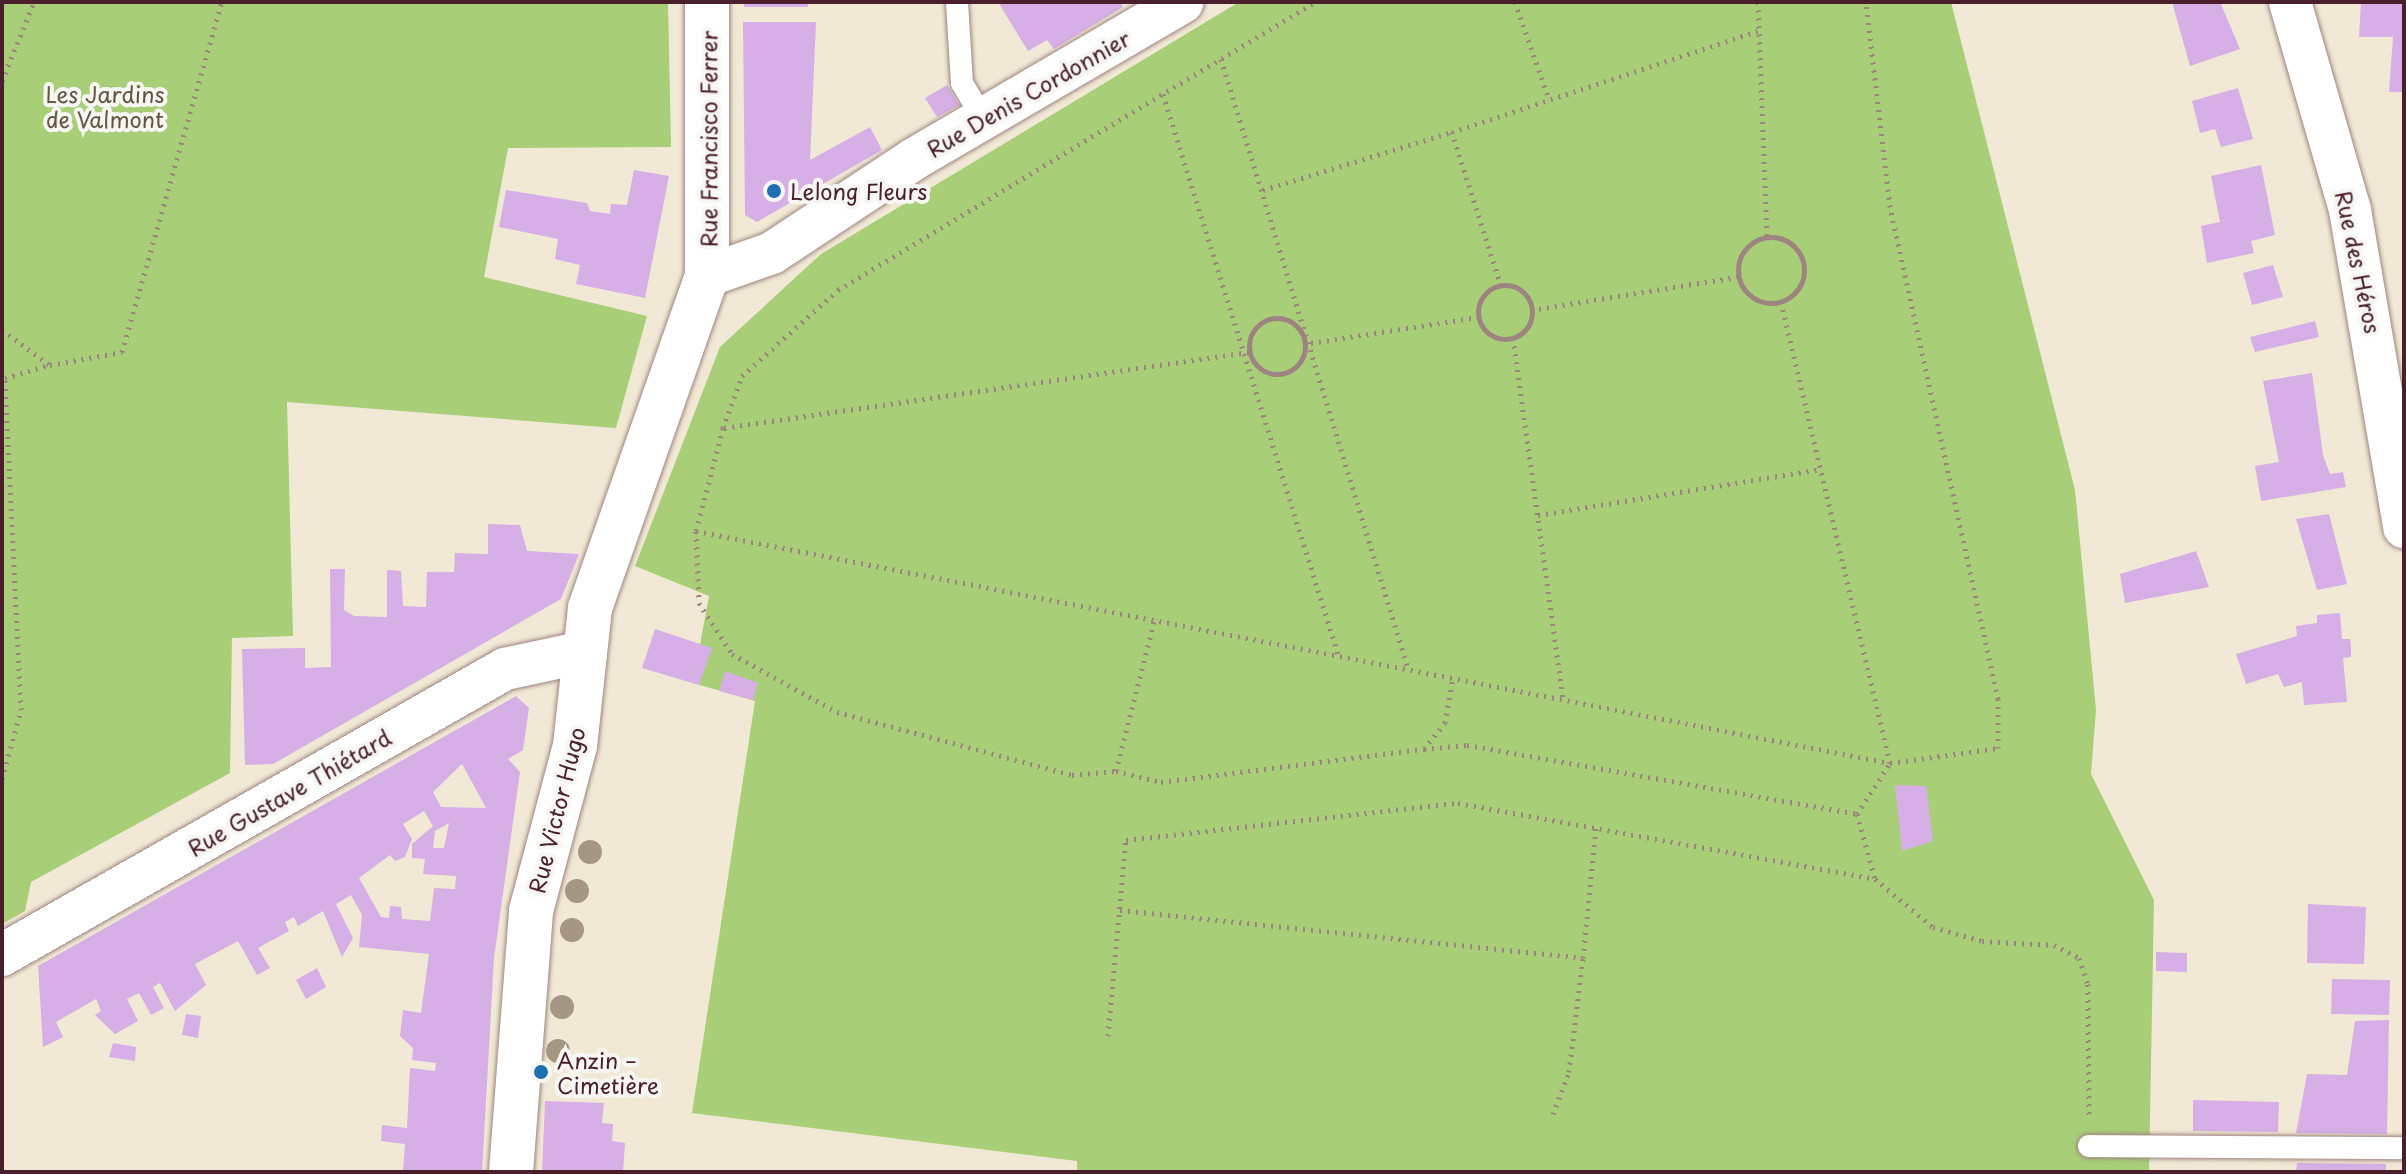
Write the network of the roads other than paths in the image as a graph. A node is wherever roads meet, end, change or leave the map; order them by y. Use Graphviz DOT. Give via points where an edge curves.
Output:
graph roads {
  1 [pos="707,2"];
  2 [pos="957,2"];
  3 [pos="1183,2"];
  4 [pos="2290,2"];
  5 [pos="983,119"];
  6 [pos="707,276"];
  7 [pos="2404,527"];
  8 [pos="584,652"];
  9 [pos="3,957"];
  10 [pos="2089,1146"];
  11 [pos="2404,1148"];
  12 [pos="511,1172"];
  1 -- 6 [label="street, Rue Francisco Ferrer"];
  2 -- 5 [label="lane" via="962,83"];
  3 -- 5 [label="street, Rue Denis Cordonnier"];
  4 -- 7 [label="street, Rue des Héros" via="2350,210"];
  5 -- 6 [label="street, Rue Denis Cordonnier" via="772,253"];
  6 -- 8 [label="street, Rue Victor Hugo" via="689,344 596,585"];
  8 -- 9 [label="street, Rue Gustave Thiétard" via="505,669"];
  8 -- 12 [label="street, Rue Victor Hugo" via="575,746 531,911"];
  10 -- 11 [label="lane"];
}
